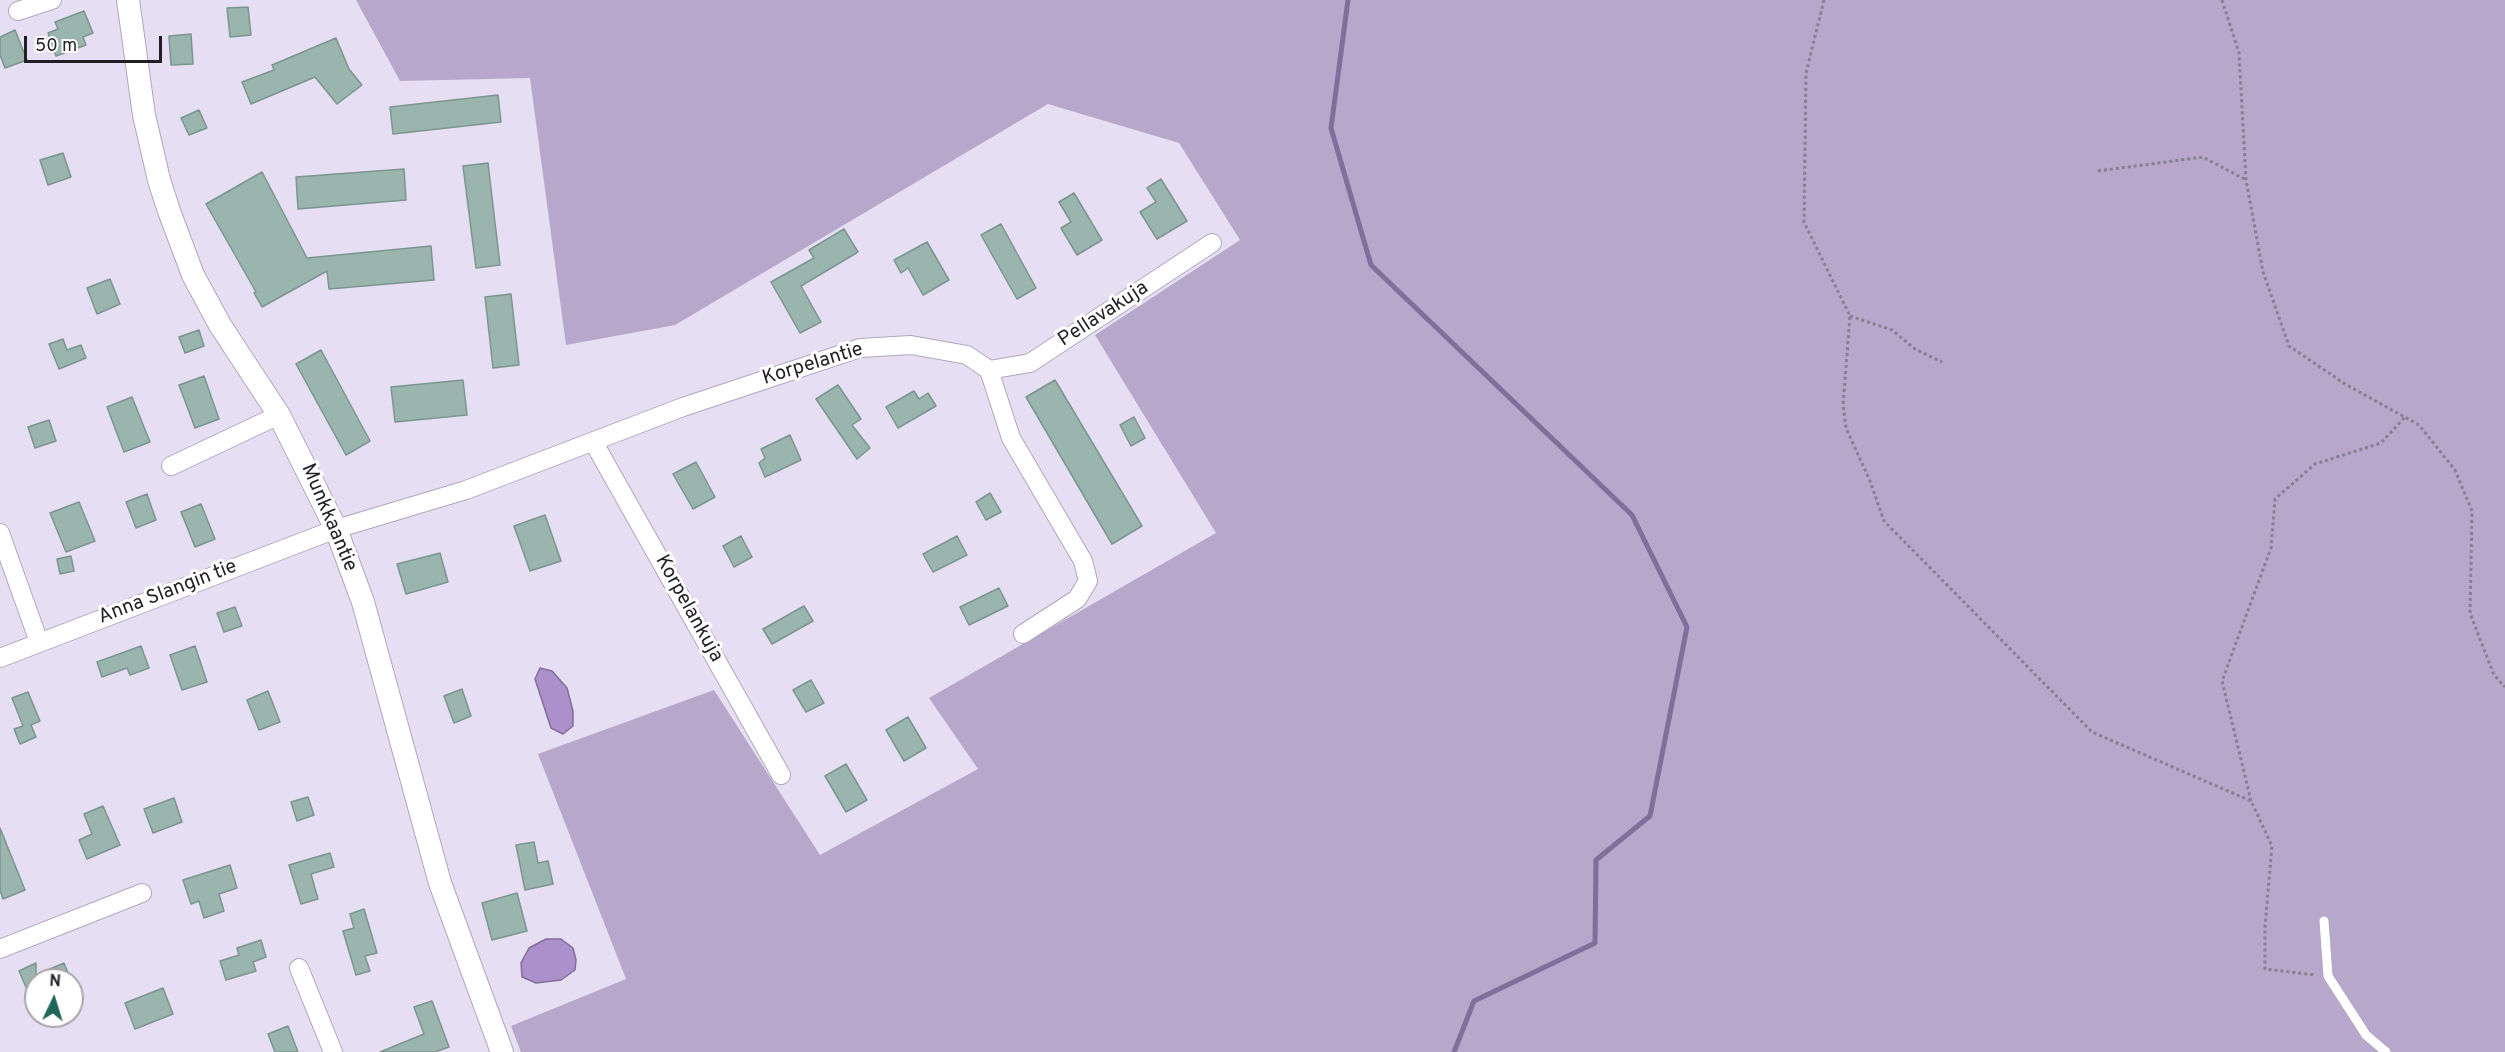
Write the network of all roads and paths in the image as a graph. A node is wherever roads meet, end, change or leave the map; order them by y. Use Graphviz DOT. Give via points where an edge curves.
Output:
graph roads {
  1 [pos="52,0"];
  2 [pos="128,0"];
  3 [pos="1824,0"];
  4 [pos="2223,0"];
  5 [pos="18,11"];
  6 [pos="2098,171"];
  7 [pos="2246,180"];
  8 [pos="1212,243"];
  9 [pos="1850,316"];
  10 [pos="1942,362"];
  11 [pos="988,370"];
  12 [pos="279,415"];
  13 [pos="2405,417"];
  14 [pos="594,442"];
  15 [pos="171,466"];
  16 [pos="336,529"];
  17 [pos="0,533"];
  18 [pos="1023,634"];
  19 [pos="39,642"];
  20 [pos="0,658"];
  21 [pos="2505,687"];
  22 [pos="781,775"];
  23 [pos="2251,801"];
  24 [pos="142,893"];
  25 [pos="2324,921"];
  26 [pos="0,949"];
  27 [pos="299,968"];
  28 [pos="2328,976"];
  29 [pos="333,1052"];
  30 [pos="502,1052"];
  31 [pos="2386,1052"];
  1 -- 5 [label="street"];
  2 -- 12 [label="street, Munkkaantie" via="144,115 169,211 193,275 220,325"];
  3 -- 9 [label="path" via="1806,73 1804,222"];
  4 -- 7 [label="path" via="2239,53"];
  6 -- 7 [label="path" via="2203,157"];
  7 -- 13 [label="path" via="2263,272 2289,346 2345,384"];
  8 -- 11 [label="street, Pellavakuja" via="1030,363"];
  9 -- 10 [label="path" via="1892,330 1915,349"];
  9 -- 23 [label="path" via="1843,405 1846,428 1884,521 2092,732"];
  11 -- 14 [label="street, Korpelantie" via="968,355 911,345 860,348 683,407"];
  11 -- 18 [label="street" via="1011,438 1083,561 1088,581 1077,599"];
  12 -- 15 [label="street"];
  12 -- 16 [label="street, Munkkaantie"];
  13 -- 21 [label="path" via="2419,425 2455,470 2472,511 2470,613 2494,675"];
  13 -- 23 [label="path" via="2381,443 2315,464 2275,499 2271,548 2223,681"];
  14 -- 16 [label="street, Korpelantie" via="466,490"];
  14 -- 22 [label="street, Korpelankuja"];
  16 -- 19 [label="street, Anna Slangin tie"];
  16 -- 30 [label="street, Munkkaantie" via="363,602 440,883"];
  17 -- 19 [label="street"];
  19 -- 20 [label="street, Anna Slangin tie"];
  23 -- 28 [label="path" via="2272,846 2265,969"];
  24 -- 26 [label="street"];
  25 -- 28 [label="lane"];
  27 -- 29 [label="street"];
  28 -- 31 [label="lane" via="2366,1035"];
}
